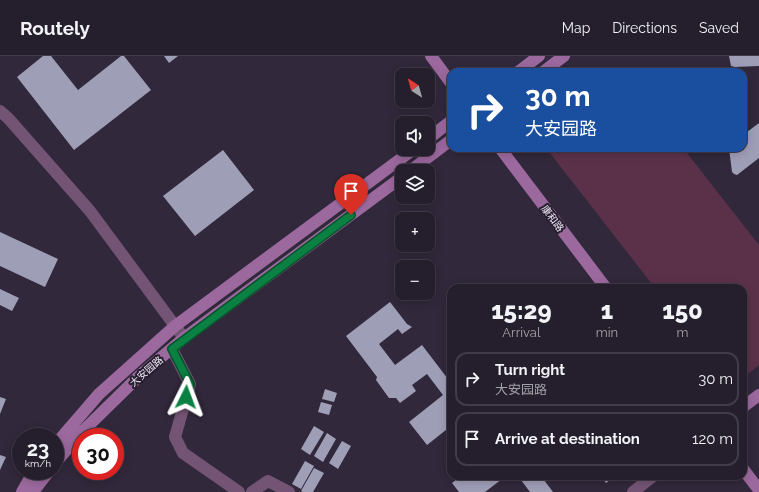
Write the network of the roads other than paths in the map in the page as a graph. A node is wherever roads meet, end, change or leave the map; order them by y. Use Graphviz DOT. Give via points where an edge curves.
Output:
graph roads {
  1 [pos="431,56"];
  2 [pos="539,56"];
  3 [pos="564,56"];
  4 [pos="523,68"];
  5 [pos="548,68"];
  6 [pos="447,78"];
  7 [pos="0,111"];
  8 [pos="447,125"];
  9 [pos="435,133"];
  10 [pos="447,143"];
  11 [pos="503,152"];
  12 [pos="405,156"];
  13 [pos="419,164"];
  14 [pos="395,182"];
  15 [pos="603,284"];
  16 [pos="175,326"];
  17 [pos="184,338"];
  18 [pos="172,349"];
  19 [pos="759,395"];
  20 [pos="747,404"];
  21 [pos="64,435"];
  22 [pos="64,453"];
  23 [pos="747,474"];
  24 [pos="29,480"];
  25 [pos="42,480"];
  26 [pos="649,480"];
  27 [pos="759,490"];
  28 [pos="22,492"];
  29 [pos="33,492"];
  30 [pos="239,492"];
  31 [pos="252,492"];
  32 [pos="289,492"];
  33 [pos="633,492"];
  1 -- 6 [label="street"];
  2 -- 4 [label="street"];
  3 -- 5 [label="street"];
  7 -- 16 [label="street" via="90,211"];
  8 -- 9 [label="street"];
  10 -- 13 [label="street"];
  11 -- 15 [label="street, 康和路"];
  12 -- 16 [label="street"];
  14 -- 17 [label="street, 大安园路"];
  16 -- 17 [label="street"];
  16 -- 21 [label="street" via="99,394"];
  17 -- 18 [label="street, 大安园路"];
  18 -- 22 [label="street, 大安园路" via="138,377 88,425"];
  18 -- 30 [label="street" via="190,384 175,437 183,453"];
  19 -- 20 [label="street"];
  23 -- 27 [label="street"];
  24 -- 28 [label="street"];
  25 -- 29 [label="street"];
  26 -- 33 [label="street"];
  31 -- 32 [label="street" via="268,481"];
}
